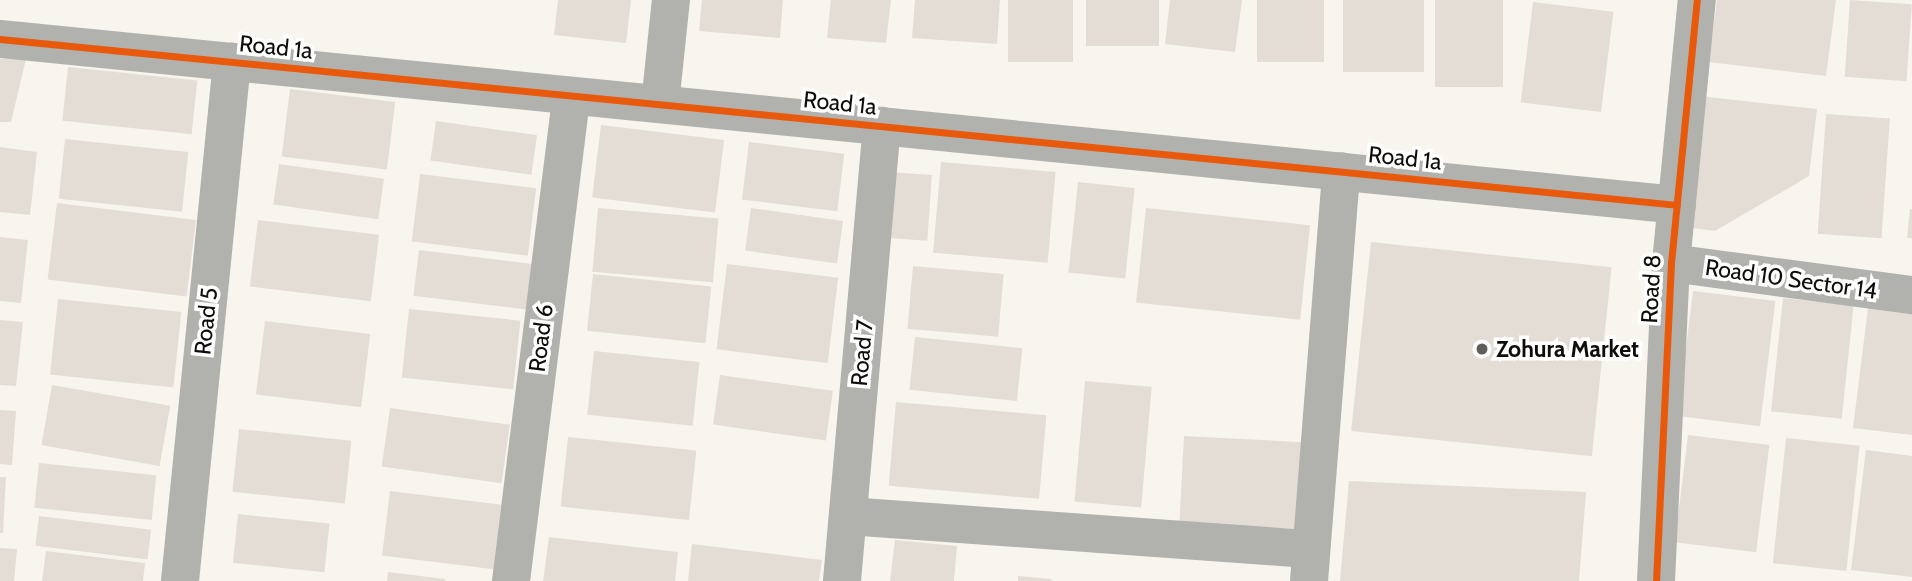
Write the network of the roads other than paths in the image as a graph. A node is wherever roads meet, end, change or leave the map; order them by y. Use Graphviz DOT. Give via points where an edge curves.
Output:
graph roads {
  1 [pos="671,0"];
  2 [pos="1697,0"];
  3 [pos="0,39"];
  4 [pos="232,62"];
  5 [pos="571,96"];
  6 [pos="660,104"];
  7 [pos="882,126"];
  8 [pos="1341,171"];
  9 [pos="1677,205"];
  10 [pos="1671,263"];
  11 [pos="1912,295"];
  12 [pos="848,516"];
  13 [pos="1310,565"];
  14 [pos="180,581"];
  15 [pos="511,581"];
  16 [pos="842,581"];
  17 [pos="1656,581"];
  1 -- 6 [label="street"];
  2 -- 9 [label="street, Road 8"];
  3 -- 4 [label="street, Road 1a"];
  4 -- 5 [label="street, Road 1a"];
  4 -- 14 [label="street, Road 5"];
  5 -- 6 [label="street, Road 1a"];
  5 -- 15 [label="street, Road 6"];
  6 -- 7 [label="street, Road 1a"];
  7 -- 8 [label="street, Road 1a"];
  7 -- 12 [label="street, Road 7"];
  8 -- 9 [label="street, Road 1a"];
  8 -- 13 [label="street"];
  9 -- 10 [label="street, Road 8"];
  10 -- 11 [label="street, Road 10 Sector 14"];
  10 -- 17 [label="street, Road 8"];
  12 -- 13 [label="street"];
  12 -- 16 [label="street, Road 7"];
}
